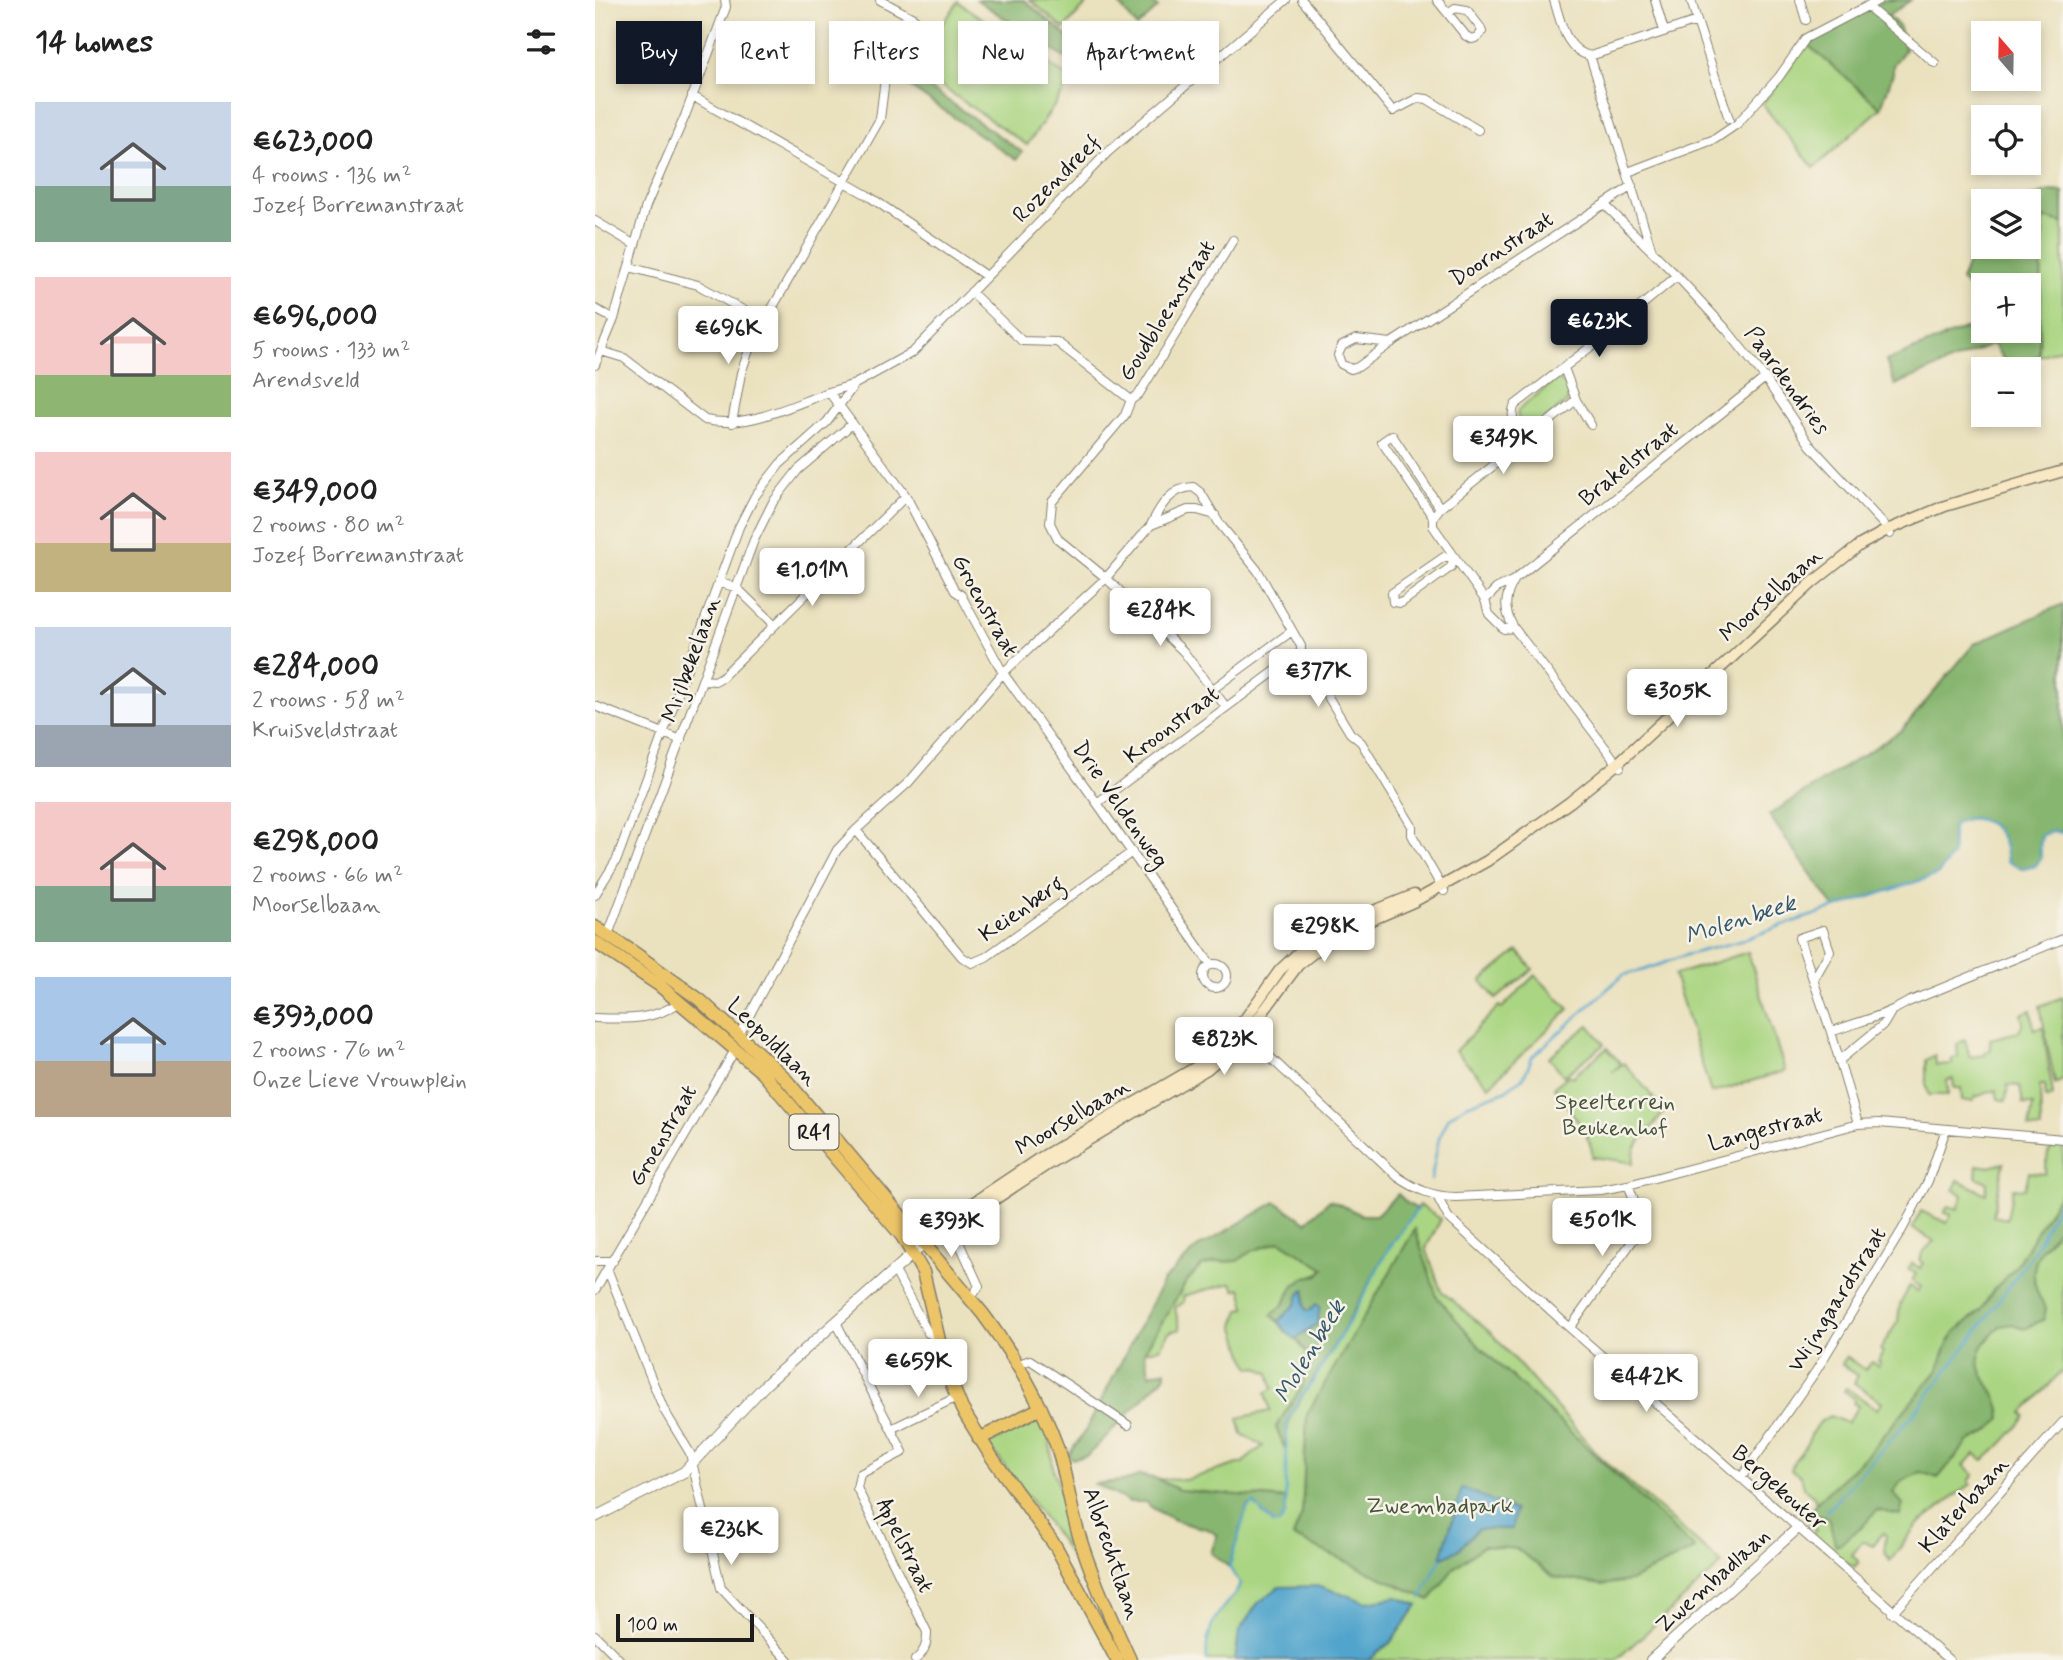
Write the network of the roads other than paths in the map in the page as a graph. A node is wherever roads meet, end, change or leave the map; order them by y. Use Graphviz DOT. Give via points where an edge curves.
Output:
graph roads {
  1 [pos="725,0"];
  2 [pos="880,0"];
  3 [pos="1286,0"];
  4 [pos="1302,0"];
  5 [pos="1437,0"];
  6 [pos="1554,0"];
  7 [pos="1655,0"];
  8 [pos="1691,0"];
  9 [pos="1800,0"];
  10 [pos="1879,0"];
  11 [pos="1867,6"];
  12 [pos="1448,13"];
  13 [pos="1806,20"];
  14 [pos="1697,21"];
  15 [pos="1664,31"];
  16 [pos="1590,56"];
  17 [pos="1935,63"];
  18 [pos="692,96"];
  19 [pos="1729,119"];
  20 [pos="1478,130"];
  21 [pos="1628,172"];
  22 [pos="843,181"];
  23 [pos="1632,186"];
  24 [pos="1604,204"];
  25 [pos="595,221"];
  26 [pos="1233,240"];
  27 [pos="635,245"];
  28 [pos="1652,250"];
  29 [pos="629,267"];
  30 [pos="986,276"];
  31 [pos="1677,276"];
  32 [pos="971,292"];
  33 [pos="595,309"];
  34 [pos="614,318"];
  35 [pos="763,321"];
  36 [pos="1391,343"];
  37 [pos="601,351"];
  38 [pos="595,365"];
  39 [pos="1564,369"];
  40 [pos="1765,377"];
  41 [pos="855,384"];
  42 [pos="829,392"];
  43 [pos="1131,400"];
  44 [pos="1576,400"];
  45 [pos="839,407"];
  46 [pos="732,424"];
  47 [pos="852,425"];
  48 [pos="1591,425"];
  49 [pos="1524,442"];
  50 [pos="2063,471"];
  51 [pos="906,496"];
  52 [pos="1440,508"];
  53 [pos="1215,515"];
  54 [pos="1433,517"];
  55 [pos="1151,524"];
  56 [pos="1889,532"];
  57 [pos="1454,557"];
  58 [pos="1106,578"];
  59 [pos="1515,579"];
  60 [pos="719,583"];
  61 [pos="736,587"];
  62 [pos="1485,600"];
  63 [pos="775,625"];
  64 [pos="1514,628"];
  65 [pos="1292,631"];
  66 [pos="1301,652"];
  67 [pos="1003,673"];
  68 [pos="703,680"];
  69 [pos="1213,689"];
  70 [pos="595,698"];
  71 [pos="595,706"];
  72 [pos="1226,707"];
  73 [pos="605,710"];
  74 [pos="663,734"];
  75 [pos="681,740"];
  76 [pos="1618,766"];
  77 [pos="1097,803"];
  78 [pos="856,830"];
  79 [pos="1132,852"];
  80 [pos="1442,889"];
  81 [pos="595,895"];
  82 [pos="595,927"];
  83 [pos="608,935"];
  84 [pos="2063,939"];
  85 [pos="595,942"];
  86 [pos="1208,963"];
  87 [pos="1814,979"];
  88 [pos="677,1004"];
  89 [pos="1891,1012"];
  90 [pos="595,1018"];
  91 [pos="1242,1031"];
  92 [pos="1831,1032"];
  93 [pos="739,1035"];
  94 [pos="735,1050"];
  95 [pos="1840,1060"];
  96 [pos="1858,1124"];
  97 [pos="1946,1129"];
  98 [pos="2063,1139"];
  99 [pos="1629,1185"];
  100 [pos="1437,1196"];
  101 [pos="952,1227"];
  102 [pos="925,1243"];
  103 [pos="912,1254"];
  104 [pos="595,1261"];
  105 [pos="613,1261"];
  106 [pos="608,1270"];
  107 [pos="895,1271"];
  108 [pos="595,1290"];
  109 [pos="971,1298"];
  110 [pos="836,1322"];
  111 [pos="1570,1328"];
  112 [pos="938,1337"];
  113 [pos="1016,1364"];
  114 [pos="957,1397"];
  115 [pos="1041,1408"];
  116 [pos="2063,1422"];
  117 [pos="1128,1425"];
  118 [pos="891,1429"];
  119 [pos="979,1439"];
  120 [pos="693,1463"];
  121 [pos="1741,1478"];
  122 [pos="595,1517"];
  123 [pos="1798,1528"];
  124 [pos="1892,1613"];
  125 [pos="595,1635"];
  126 [pos="918,1658"];
  127 [pos="620,1660"];
  128 [pos="787,1660"];
  129 [pos="1118,1660"];
  130 [pos="1130,1660"];
  131 [pos="1651,1660"];
  132 [pos="1949,1660"];
  1 -- 18 [label="street"];
  2 -- 22 [label="street" via="915,19 886,71 880,119"];
  3 -- 30 [label="street, Rozendreef" via="1108,152"];
  4 -- 20 [label="street" via="1393,111 1418,98 1427,99"];
  5 -- 12 [label="street"];
  6 -- 16 [label="street" via="1573,48"];
  7 -- 15 [label="street"];
  8 -- 14 [label="street"];
  9 -- 13 [label="street"];
  10 -- 11 [label="street"];
  11 -- 17 [label="street"];
  11 -- 21 [label="street" via="1806,38 1737,124 1715,139"];
  14 -- 15 [label="street"];
  14 -- 19 [label="street"];
  15 -- 16 [label="street"];
  16 -- 21 [label="street, Paardendries"];
  18 -- 22 [label="street"];
  18 -- 27 [label="street" via="646,206"];
  21 -- 23 [label="street, Paardendries"];
  22 -- 30 [label="street"];
  22 -- 35 [label="street"];
  23 -- 24 [label="street, Doornstraat"];
  23 -- 28 [label="street, Paardendries"];
  24 -- 28 [label="street, Paardendries"];
  24 -- 36 [label="street, Doornstraat"];
  25 -- 27 [label="street"];
  26 -- 43 [label="street, Goudbloemstraat" via="1139,394"];
  27 -- 29 [label="street"];
  28 -- 31 [label="street, Paardendries"];
  29 -- 34 [label="street"];
  29 -- 35 [label="street" via="698,285"];
  30 -- 32 [label="street, Rozendreef"];
  31 -- 39 [label="street"];
  31 -- 40 [label="street, Paardendries"];
  32 -- 41 [label="street, Rozendreef" via="913,352"];
  32 -- 43 [label="street, Goudbloemstraat" via="1022,341 1057,342"];
  33 -- 34 [label="street"];
  34 -- 37 [label="street"];
  35 -- 46 [label="street" via="743,366"];
  36 -- 36 [label="street, Doornstraat" via="1351,369 1341,364 1338,355 1342,346 1356,338"];
  37 -- 38 [label="street"];
  37 -- 46 [label="street" via="624,358 705,420"];
  39 -- 44 [label="street"];
  39 -- 49 [label="street" via="1511,412"];
  40 -- 56 [label="street, Paardendries" via="1810,445"];
  40 -- 59 [label="street, Brakelstraat"];
  41 -- 42 [label="street, Rozendreef"];
  41 -- 45 [label="street, Rozendreef"];
  42 -- 45 [label="street, Groenstraat"];
  42 -- 46 [label="street"];
  43 -- 58 [label="street, Goudbloemstraat" via="1125,415 1052,502 1050,523 1058,539"];
  44 -- 48 [label="street"];
  44 -- 49 [label="street"];
  45 -- 47 [label="street, Groenstraat"];
  45 -- 60 [label="street, Mijlbekelaan" via="779,464 755,496"];
  47 -- 51 [label="street, Groenstraat"];
  47 -- 61 [label="street, Mijlbekelaan" via="798,470 773,502"];
  49 -- 52 [label="street"];
  50 -- 56 [label="main road, Moorselbaan" via="1945,506"];
  51 -- 63 [label="street"];
  51 -- 67 [label="street, Groenstraat"];
  52 -- 54 [label="street"];
  52 -- 54 [label="street" via="1392,435 1382,442"];
  53 -- 55 [label="street" via="1188,510"];
  53 -- 55 [label="street" via="1201,493 1187,487 1171,494"];
  53 -- 65 [label="street" via="1258,571"];
  54 -- 57 [label="street" via="1433,526"];
  55 -- 58 [label="street"];
  56 -- 76 [label="main road, Moorselbaan" via="1835,562"];
  57 -- 57 [label="street" via="1444,556 1392,593 1393,602 1401,603 1451,567"];
  57 -- 62 [label="street"];
  58 -- 67 [label="street"];
  58 -- 69 [label="street, Goudbloemstraat" via="1183,651"];
  59 -- 62 [label="street, Brakelstraat"];
  59 -- 64 [label="street" via="1505,601"];
  60 -- 61 [label="street"];
  60 -- 74 [label="street, Mijlbekelaan"];
  61 -- 63 [label="street"];
  61 -- 68 [label="street, Mijlbekelaan"];
  62 -- 64 [label="street" via="1496,623 1504,629"];
  63 -- 68 [label="street" via="722,677"];
  64 -- 76 [label="street"];
  65 -- 66 [label="street"];
  65 -- 69 [label="street, Kroonstraat"];
  66 -- 72 [label="street, Kroonstraat"];
  66 -- 80 [label="street" via="1412,826 1412,835"];
  67 -- 77 [label="street, Drie Veldenweg"];
  67 -- 78 [label="street, Groenstraat" via="909,782"];
  68 -- 75 [label="street, Mijlbekelaan"];
  69 -- 72 [label="street, Goudbloemstraat"];
  70 -- 73 [label="street"];
  71 -- 73 [label="street"];
  72 -- 77 [label="street, Kroonstraat"];
  73 -- 74 [label="street"];
  74 -- 75 [label="street"];
  74 -- 81 [label="street, Mijlbekelaan" via="617,859"];
  75 -- 83 [label="street, Mijlbekelaan"];
  76 -- 80 [label="main road, Moorselbaan"];
  77 -- 79 [label="street, Drie Veldenweg"];
  78 -- 79 [label="street, Keienberg" via="962,957 972,963"];
  78 -- 93 [label="street, Groenstraat" via="838,850"];
  79 -- 86 [label="street, Drie Veldenweg"];
  80 -- 91 [label="main road, Moorselbaan" via="1343,933 1309,955"];
  82 -- 83 [label="main road, Leopoldlaan / R41"];
  83 -- 93 [label="main road, Leopoldlaan / R41" via="669,976"];
  84 -- 89 [label="street"];
  85 -- 88 [label="main road, Leopoldlaan / R41"];
  87 -- 87 [label="street" via="1799,938 1823,930 1830,951"];
  87 -- 92 [label="street"];
  88 -- 90 [label="street" via="639,1019"];
  88 -- 94 [label="main road, Leopoldlaan / R41"];
  89 -- 92 [label="street"];
  89 -- 95 [label="street" via="1884,1024"];
  91 -- 100 [label="street" via="1398,1177"];
  91 -- 101 [label="main road, Moorselbaan" via="1207,1069"];
  91 -- 102 [label="main road, Moorselbaan" via="1203,1063 1009,1178 934,1229"];
  92 -- 95 [label="street"];
  93 -- 102 [label="main road, Leopoldlaan / R41" via="794,1087"];
  94 -- 103 [label="main road, Leopoldlaan / R41" via="792,1105"];
  94 -- 105 [label="street, Groenstraat"];
  95 -- 96 [label="street"];
  96 -- 97 [label="street, Langestraat"];
  96 -- 99 [label="street, Langestraat"];
  97 -- 98 [label="street, Langestraat"];
  97 -- 121 [label="street, Wijngaardstraat" via="1928,1181 1902,1230 1816,1371"];
  99 -- 100 [label="street, Langestraat"];
  99 -- 111 [label="street" via="1639,1223 1636,1236"];
  100 -- 111 [label="street, Bergekouter" via="1448,1217"];
  101 -- 102 [label="main road, Moorselbaan"];
  101 -- 109 [label="street" via="979,1286"];
  102 -- 103 [label="street, Moorselbaan"];
  102 -- 109 [label="main road, R41"];
  103 -- 107 [label="street, Moorselbaan"];
  103 -- 112 [label="main road, R41" via="927,1286"];
  104 -- 105 [label="street"];
  105 -- 106 [label="street, Groenstraat"];
  106 -- 108 [label="street, Groenstraat"];
  106 -- 120 [label="street" via="664,1410"];
  107 -- 110 [label="street, Moorselbaan"];
  107 -- 112 [label="street" via="928,1332"];
  109 -- 113 [label="main road, R41"];
  110 -- 118 [label="street, Appelstraat"];
  110 -- 120 [label="street, Moorselbaan" via="766,1384"];
  111 -- 121 [label="street, Bergekouter"];
  112 -- 114 [label="main road, R41"];
  113 -- 115 [label="main road, R41"];
  113 -- 117 [label="street" via="1030,1360"];
  114 -- 118 [label="street"];
  114 -- 119 [label="main road, R41"];
  115 -- 119 [label="main road"];
  115 -- 130 [label="main road, Albrechtlaan / R41" via="1093,1576"];
  116 -- 124 [label="street, Klaterbaan"];
  118 -- 126 [label="street, Appelstraat" via="903,1452 860,1474 857,1488 927,1632 927,1644"];
  119 -- 129 [label="main road, Albrechtlaan / R41" via="1072,1573"];
  120 -- 122 [label="street, Moorselbaan" via="679,1475"];
  120 -- 128 [label="street" via="721,1588"];
  121 -- 123 [label="street, Bergekouter"];
  123 -- 124 [label="street, Bergekouter"];
  123 -- 131 [label="street, Zwembadlaan"];
  124 -- 132 [label="street, Bergekouter"];
  125 -- 127 [label="street"];
}
